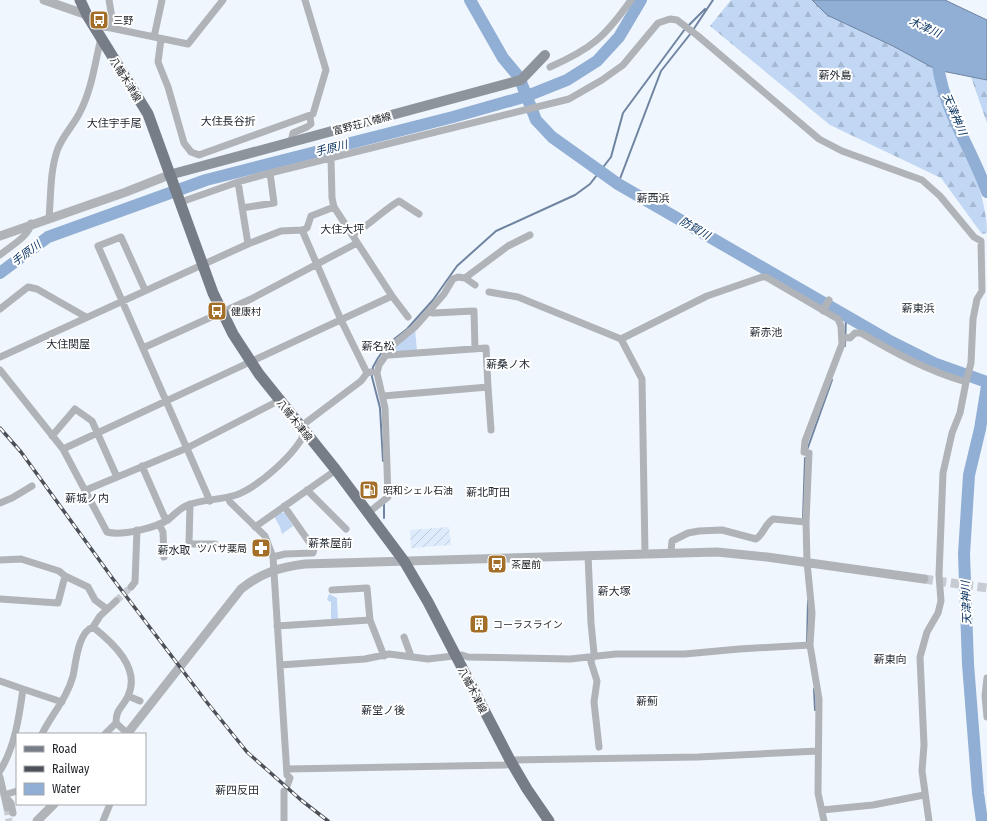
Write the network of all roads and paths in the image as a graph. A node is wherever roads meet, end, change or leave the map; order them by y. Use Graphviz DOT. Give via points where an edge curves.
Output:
graph roads {
  1 [pos="44,0"];
  2 [pos="80,0"];
  3 [pos="109,0"];
  4 [pos="162,0"];
  5 [pos="223,0"];
  6 [pos="305,0"];
  7 [pos="631,0"];
  8 [pos="87,15"];
  9 [pos="95,26"];
  10 [pos="111,28"];
  11 [pos="101,38"];
  12 [pos="157,38"];
  13 [pos="545,55"];
  14 [pos="550,67"];
  15 [pos="310,117"];
  16 [pos="291,142"];
  17 [pos="331,158"];
  18 [pos="270,173"];
  19 [pos="170,178"];
  20 [pos="238,182"];
  21 [pos="180,201"];
  22 [pos="334,207"];
  23 [pos="242,208"];
  24 [pos="419,214"];
  25 [pos="49,218"];
  26 [pos="31,223"];
  27 [pos="302,230"];
  28 [pos="352,235"];
  29 [pos="530,235"];
  30 [pos="0,236"];
  31 [pos="984,240"];
  32 [pos="358,243"];
  33 [pos="248,244"];
  34 [pos="0,255"];
  35 [pos="203,265"];
  36 [pos="318,265"];
  37 [pos="465,278"];
  38 [pos="475,285"];
  39 [pos="145,290"];
  40 [pos="489,292"];
  41 [pos="392,296"];
  42 [pos="830,300"];
  43 [pos="122,302"];
  44 [pos="0,309"];
  45 [pos="824,310"];
  46 [pos="429,312"];
  47 [pos="222,313"];
  48 [pos="86,317"];
  49 [pos="408,318"];
  50 [pos="341,320"];
  51 [pos="842,337"];
  52 [pos="621,339"];
  53 [pos="143,348"];
  54 [pos="475,349"];
  55 [pos="385,354"];
  56 [pos="0,357"];
  57 [pos="250,362"];
  58 [pos="0,370"];
  59 [pos="372,372"];
  60 [pos="966,382"];
  61 [pos="488,387"];
  62 [pos="383,396"];
  63 [pos="167,400"];
  64 [pos="280,400"];
  65 [pos="302,430"];
  66 [pos="491,430"];
  67 [pos="98,433"];
  68 [pos="52,436"];
  69 [pos="187,448"];
  70 [pos="63,449"];
  71 [pos="142,466"];
  72 [pos="336,470"];
  73 [pos="117,477"];
  74 [pos="32,486"];
  75 [pos="86,490"];
  76 [pos="307,490"];
  77 [pos="228,497"];
  78 [pos="210,501"];
  79 [pos="0,503"];
  80 [pos="190,504"];
  81 [pos="284,506"];
  82 [pos="368,513"];
  83 [pos="168,520"];
  84 [pos="803,521"];
  85 [pos="159,524"];
  86 [pos="255,527"];
  87 [pos="346,529"];
  88 [pos="137,530"];
  89 [pos="215,544"];
  90 [pos="671,552"];
  91 [pos="645,553"];
  92 [pos="588,554"];
  93 [pos="164,557"];
  94 [pos="273,557"];
  95 [pos="0,560"];
  96 [pos="404,561"];
  97 [pos="807,562"];
  98 [pos="274,569"];
  99 [pos="65,576"];
  100 [pos="924,579"];
  101 [pos="131,587"];
  102 [pos="332,590"];
  103 [pos="0,599"];
  104 [pos="116,601"];
  105 [pos="107,609"];
  106 [pos="370,620"];
  107 [pos="277,626"];
  108 [pos="94,627"];
  109 [pos="408,640"];
  110 [pos="808,646"];
  111 [pos="384,656"];
  112 [pos="411,656"];
  113 [pos="456,656"];
  114 [pos="593,658"];
  115 [pos="280,665"];
  116 [pos="987,678"];
  117 [pos="0,681"];
  118 [pos="23,689"];
  119 [pos="128,696"];
  120 [pos="140,701"];
  121 [pos="62,702"];
  122 [pos="987,717"];
  123 [pos="116,723"];
  124 [pos="43,733"];
  125 [pos="106,733"];
  126 [pos="127,733"];
  127 [pos="129,733"];
  128 [pos="599,747"];
  129 [pos="816,751"];
  130 [pos="510,760"];
  131 [pos="287,769"];
  132 [pos="0,771"];
  133 [pos="0,777"];
  134 [pos="16,791"];
  135 [pos="4,795"];
  136 [pos="924,795"];
  137 [pos="53,805"];
  138 [pos="110,805"];
  139 [pos="7,808"];
  140 [pos="822,810"];
  141 [pos="13,813"];
  142 [pos="37,821"];
  143 [pos="103,821"];
  144 [pos="284,821"];
  145 [pos="549,821"];
  146 [pos="824,821"];
  147 [pos="929,821"];
  1 -- 8 [label="street"];
  2 -- 8 [label="main road, 八幡木津線"];
  3 -- 10 [label="street"];
  4 -- 12 [label="street"];
  5 -- 12 [label="street" via="188,44"];
  6 -- 15 [label="street" via="326,70"];
  7 -- 14 [label="street" via="610,29 596,42 573,57"];
  8 -- 9 [label="main road, 八幡木津線"];
  9 -- 10 [label="street"];
  9 -- 11 [label="main road, 八幡木津線"];
  10 -- 12 [label="street"];
  11 -- 19 [label="main road, 八幡木津線" via="148,114"];
  11 -- 25 [label="street" via="86,98 80,113 61,141 57,153"];
  12 -- 15 [label="street" via="158,62 184,143 191,152 199,155"];
  13 -- 16 [label="main road, 富野荘八幡線" via="521,80"];
  15 -- 16 [label="street" via="311,124 293,133"];
  16 -- 19 [label="main road, 富野荘八幡線"];
  17 -- 18 [label="street"];
  17 -- 22 [label="street"];
  17 -- 31 [label="street" via="568,99 623,65 658,23 670,19 677,20 698,36 819,139 842,151 922,180 935,191 974,237"];
  18 -- 20 [label="street"];
  18 -- 23 [label="street" via="274,203"];
  19 -- 21 [label="main road, 八幡木津線"];
  19 -- 25 [label="street"];
  20 -- 21 [label="street"];
  20 -- 23 [label="street"];
  21 -- 35 [label="main road, 八幡木津線"];
  22 -- 27 [label="street" via="311,216 307,228"];
  22 -- 28 [label="street"];
  23 -- 33 [label="street"];
  24 -- 28 [label="street" via="399,201 385,209 368,227"];
  25 -- 26 [label="street"];
  26 -- 30 [label="street"];
  26 -- 34 [label="street" via="31,228 24,236"];
  27 -- 33 [label="street" via="282,231"];
  27 -- 36 [label="street"];
  28 -- 32 [label="street"];
  29 -- 37 [label="street" via="508,246"];
  31 -- 60 [label="street" via="982,291 977,299 973,319 971,363"];
  32 -- 36 [label="street"];
  32 -- 41 [label="street"];
  33 -- 35 [label="street"];
  35 -- 39 [label="street"];
  35 -- 47 [label="main road, 八幡木津線"];
  36 -- 47 [label="street"];
  36 -- 50 [label="street"];
  37 -- 38 [label="street"];
  37 -- 46 [label="street" via="453,279"];
  39 -- 43 [label="street"];
  39 -- 43 [label="street" via="121,236 98,246"];
  40 -- 52 [label="street" via="518,297"];
  41 -- 49 [label="street"];
  41 -- 50 [label="street"];
  42 -- 45 [label="street"];
  43 -- 48 [label="street"];
  43 -- 53 [label="street"];
  44 -- 48 [label="street" via="28,287 37,289"];
  45 -- 51 [label="street" via="838,320"];
  45 -- 52 [label="street" via="762,278 707,296"];
  46 -- 54 [label="street" via="474,311"];
  46 -- 55 [label="street" via="410,333 393,344"];
  47 -- 53 [label="street"];
  47 -- 57 [label="main road, 八幡木津線"];
  48 -- 56 [label="street"];
  50 -- 57 [label="street"];
  50 -- 59 [label="street"];
  51 -- 60 [label="street" via="850,338 855,333 861,333 904,358"];
  51 -- 84 [label="street" via="842,344 805,441 804,452 809,453"];
  52 -- 91 [label="street" via="642,379"];
  53 -- 63 [label="street"];
  54 -- 55 [label="street"];
  54 -- 61 [label="street" via="486,348"];
  55 -- 59 [label="street"];
  57 -- 63 [label="street"];
  57 -- 64 [label="main road, 八幡木津線"];
  58 -- 68 [label="street"];
  59 -- 62 [label="street"];
  59 -- 65 [label="street"];
  60 -- 136 [label="street" via="943,473 939,575 941,601 938,613 927,632 920,657"];
  61 -- 62 [label="street"];
  61 -- 66 [label="street"];
  62 -- 82 [label="street" via="388,497"];
  63 -- 67 [label="street"];
  63 -- 69 [label="street"];
  64 -- 65 [label="main road, 八幡木津線"];
  64 -- 69 [label="street"];
  65 -- 72 [label="main road, 八幡木津線"];
  65 -- 77 [label="street" via="302,439 280,465 251,486"];
  67 -- 68 [label="street" via="92,421 75,408"];
  67 -- 70 [label="street"];
  67 -- 73 [label="street"];
  68 -- 70 [label="street"];
  69 -- 71 [label="street"];
  69 -- 78 [label="street"];
  70 -- 75 [label="street"];
  71 -- 73 [label="street"];
  71 -- 83 [label="street"];
  72 -- 76 [label="street"];
  72 -- 82 [label="main road, 八幡木津線"];
  73 -- 75 [label="street"];
  74 -- 79 [label="street"];
  75 -- 88 [label="street" via="107,532 115,534"];
  76 -- 81 [label="street"];
  76 -- 87 [label="street"];
  77 -- 78 [label="street"];
  77 -- 86 [label="street"];
  78 -- 80 [label="street"];
  80 -- 83 [label="street" via="180,508"];
  80 -- 89 [label="street" via="189,544"];
  81 -- 86 [label="street"];
  81 -- 94 [label="street" via="314,549 313,553"];
  82 -- 96 [label="main road, 八幡木津線"];
  83 -- 85 [label="street"];
  84 -- 90 [label="street" via="773,519 756,539 722,530 688,533 672,541"];
  84 -- 97 [label="street"];
  85 -- 88 [label="street"];
  85 -- 93 [label="street" via="163,532"];
  86 -- 94 [label="street" via="265,536"];
  88 -- 101 [label="street" via="135,582"];
  90 -- 91 [label="street"];
  90 -- 97 [label="street" via="717,552"];
  91 -- 92 [label="street"];
  92 -- 96 [label="street"];
  92 -- 114 [label="street"];
  94 -- 98 [label="street"];
  95 -- 99 [label="street" via="21,559 59,571"];
  96 -- 98 [label="street" via="305,564"];
  96 -- 113 [label="main road, 八幡木津線"];
  97 -- 100 [label="street"];
  97 -- 110 [label="street" via="812,612"];
  98 -- 107 [label="street"];
  98 -- 127 [label="street" via="255,578 231,599"];
  99 -- 103 [label="street" via="58,603"];
  99 -- 105 [label="street" via="88,587 95,600"];
  102 -- 106 [label="street" via="367,588"];
  104 -- 105 [label="street"];
  105 -- 108 [label="street"];
  106 -- 107 [label="street"];
  106 -- 111 [label="street"];
  107 -- 115 [label="street"];
  108 -- 119 [label="street" via="124,657 130,668 132,680"];
  108 -- 121 [label="street" via="88,629 83,636 70,688"];
  109 -- 112 [label="street"];
  110 -- 114 [label="street" via="685,654 616,654"];
  110 -- 129 [label="street" via="819,699"];
  111 -- 112 [label="street"];
  111 -- 115 [label="street"];
  112 -- 113 [label="street"];
  113 -- 114 [label="street"];
  113 -- 130 [label="main road, 八幡木津線"];
  114 -- 128 [label="street" via="591,662 597,681 594,702"];
  115 -- 131 [label="street"];
  116 -- 122 [label="street"];
  117 -- 118 [label="street"];
  118 -- 121 [label="street"];
  118 -- 132 [label="street" via="11,750"];
  119 -- 120 [label="street"];
  119 -- 123 [label="street" via="116,712"];
  121 -- 124 [label="street"];
  123 -- 125 [label="street"];
  123 -- 126 [label="street"];
  129 -- 130 [label="street" via="698,757"];
  129 -- 140 [label="street" via="818,793"];
  130 -- 131 [label="street" via="506,765"];
  130 -- 145 [label="main road, 八幡木津線"];
  131 -- 144 [label="street" via="290,778 286,789"];
  133 -- 135 [label="street"];
  134 -- 135 [label="street"];
  135 -- 139 [label="street"];
  135 -- 141 [label="street" via="11,803"];
  136 -- 140 [label="street" via="873,805"];
  136 -- 147 [label="street"];
  137 -- 142 [label="street"];
  138 -- 143 [label="street"];
  140 -- 146 [label="street"];
}
